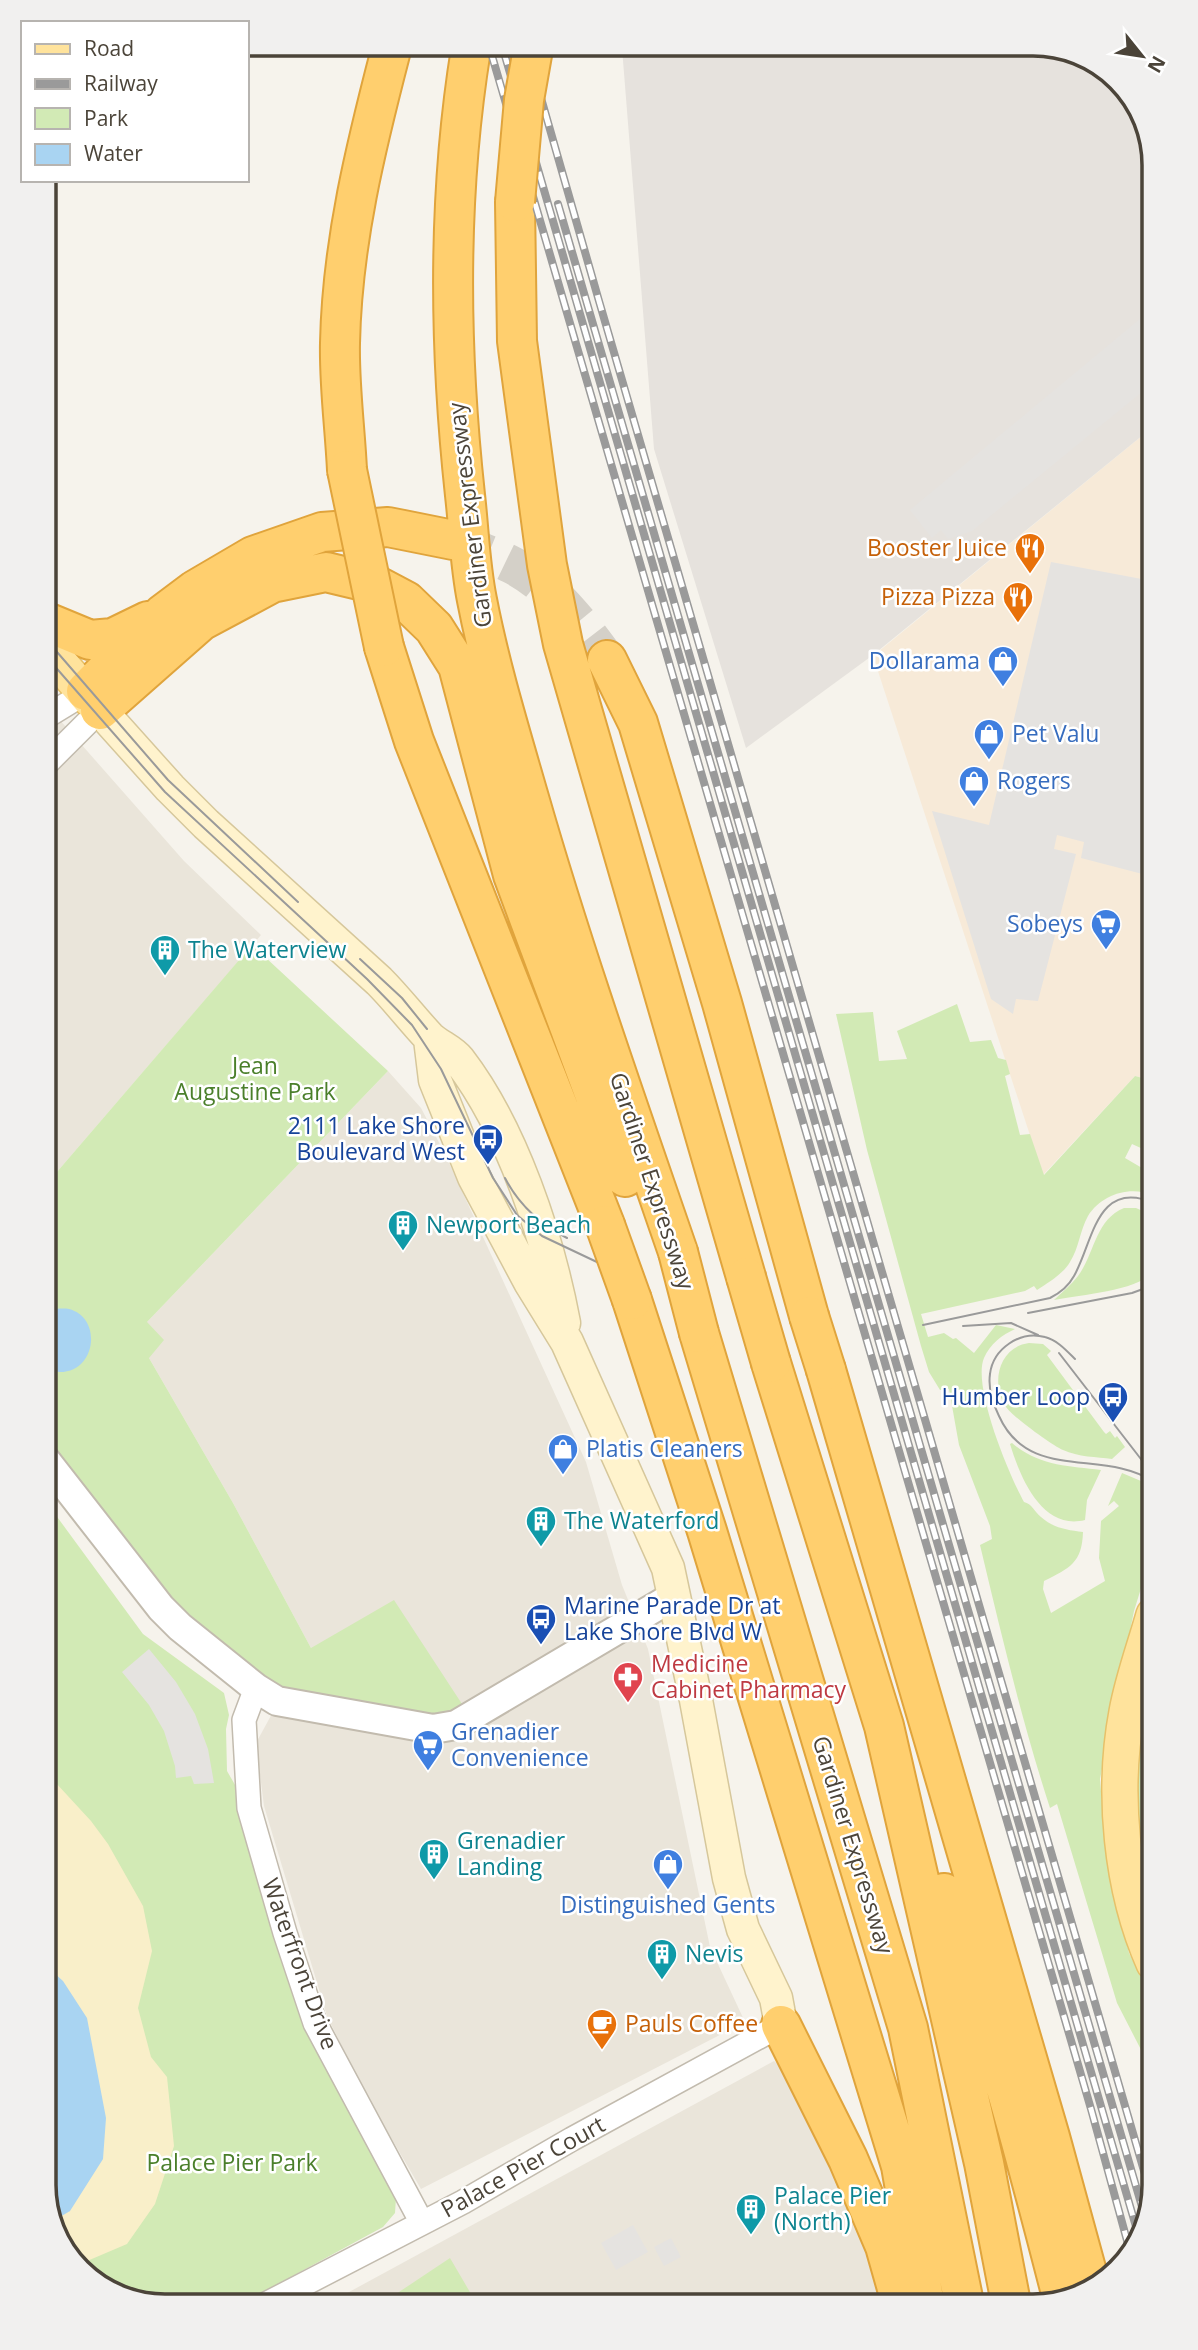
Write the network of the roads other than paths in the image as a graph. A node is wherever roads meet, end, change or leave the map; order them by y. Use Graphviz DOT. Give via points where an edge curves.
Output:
graph roads {
  1 [pos="389,56"];
  2 [pos="470,56"];
  3 [pos="532,56"];
  4 [pos="453,540"];
  5 [pos="163,614"];
  6 [pos="56,626"];
  7 [pos="56,660"];
  8 [pos="607,660"];
  9 [pos="92,701"];
  10 [pos="56,714"];
  11 [pos="56,750"];
  12 [pos="430,1039"];
  13 [pos="666,1254"];
  14 [pos="567,1342"];
  15 [pos="56,1473"];
  16 [pos="674,1596"];
  17 [pos="1142,1659"];
  18 [pos="256,1688"];
  19 [pos="884,1726"];
  20 [pos="1142,1924"];
  21 [pos="781,2025"];
  22 [pos="422,2223"];
  23 [pos="1089,2279"];
  24 [pos="1060,2290"];
  25 [pos="285,2294"];
  26 [pos="899,2294"];
  27 [pos="924,2294"];
  28 [pos="962,2294"];
  29 [pos="1009,2294"];
  1 -- 27 [label="highway, bridge" via="349,235 340,344 347,470 384,648 424,766 632,1300 901,2166"];
  2 -- 13 [label="highway, Gardiner Expressway" via="456,180 452,318 458,435 476,596 493,674 562,913"];
  3 -- 19 [label="highway, bridge" via="515,202 517,341 547,565 564,644 746,1277"];
  4 -- 5 [label="highway" via="388,527 321,531 253,556"];
  5 -- 6 [label="highway" via="113,638 90,639"];
  5 -- 9 [label="highway"];
  7 -- 9 [label="main road"];
  8 -- 23 [label="highway, bridge" via="638,723 722,1003"];
  9 -- 10 [label="street"];
  9 -- 11 [label="street"];
  9 -- 12 [label="main road" via="170,788 379,981"];
  9 -- 13 [label="highway" via="201,621 272,583 326,572 372,583 406,601 434,628 458,666 513,875"];
  12 -- 14 [label="main road" via="435,1080 474,1177"];
  12 -- 14 [label="main road" via="456,1056 481,1091 516,1165 550,1259"];
  13 -- 28 [label="highway, Gardiner Expressway" via="689,1334 759,1532 908,2028"];
  14 -- 16 [label="main road" via="658,1543"];
  15 -- 18 [label="street" via="161,1608"];
  16 -- 18 [label="street" via="467,1719 445,1727 419,1727 277,1701"];
  16 -- 21 [label="main road" via="729,1878 744,1929 776,1998"];
  17 -- 20 [label="main road" via="1121,1751 1120,1791 1127,1867"];
  18 -- 22 [label="street, Waterfront Drive" via="244,1720 249,1808 285,1933 315,2023"];
  19 -- 24 [label="highway" via="968,1961"];
  19 -- 29 [label="highway" via="984,2163"];
  21 -- 22 [label="street, Palace Pier Court"];
  21 -- 26 [label="highway" via="848,2159 885,2246"];
  22 -- 25 [label="street, Palace Pier Court"];
}
